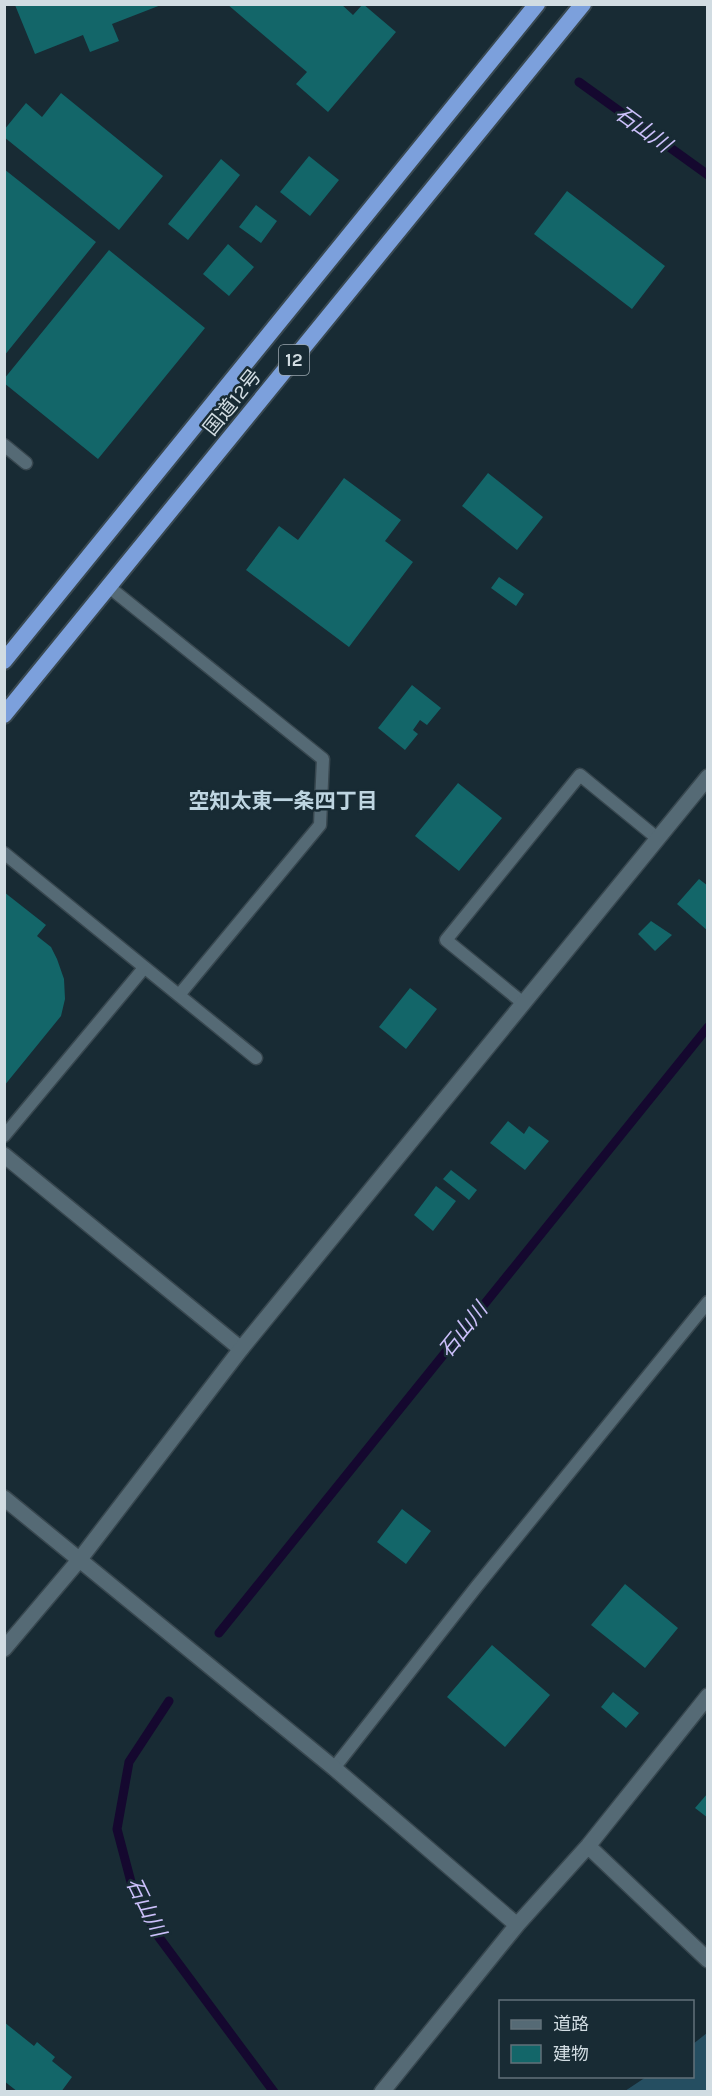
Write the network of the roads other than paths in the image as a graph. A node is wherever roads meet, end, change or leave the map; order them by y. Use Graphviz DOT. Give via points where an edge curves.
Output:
graph roads {
  1 [pos="537,4"];
  2 [pos="584,4"];
  3 [pos="4,446"];
  4 [pos="26,463"];
  5 [pos="109,587"];
  6 [pos="4,661"];
  7 [pos="4,715"];
  8 [pos="708,777"];
  9 [pos="657,838"];
  10 [pos="4,853"];
  11 [pos="144,968"];
  12 [pos="178,995"];
  13 [pos="523,1003"];
  14 [pos="256,1058"];
  15 [pos="4,1136"];
  16 [pos="4,1155"];
  17 [pos="708,1302"];
  18 [pos="241,1349"];
  19 [pos="4,1498"];
  20 [pos="80,1559"];
  21 [pos="4,1649"];
  22 [pos="708,1696"];
  23 [pos="334,1768"];
  24 [pos="588,1846"];
  25 [pos="517,1924"];
  26 [pos="708,1960"];
  27 [pos="382,2091"];
  1 -- 6 [label="highway, 国道12号 / 12"];
  2 -- 5 [label="highway, 国道12号 / 12"];
  3 -- 4 [label="lane"];
  5 -- 7 [label="highway, 国道12号 / 12"];
  5 -- 12 [label="lane" via="323,759 320,825"];
  8 -- 9 [label="street"];
  9 -- 13 [label="street"];
  9 -- 13 [label="lane" via="580,775 446,940"];
  10 -- 11 [label="lane"];
  11 -- 12 [label="lane"];
  11 -- 15 [label="lane"];
  12 -- 14 [label="lane"];
  13 -- 18 [label="street"];
  16 -- 18 [label="street"];
  17 -- 23 [label="lane"];
  18 -- 20 [label="street"];
  19 -- 20 [label="street"];
  20 -- 21 [label="street"];
  20 -- 23 [label="street"];
  22 -- 24 [label="street"];
  23 -- 25 [label="street"];
  24 -- 25 [label="street"];
  24 -- 26 [label="street"];
  25 -- 27 [label="street"];
}
